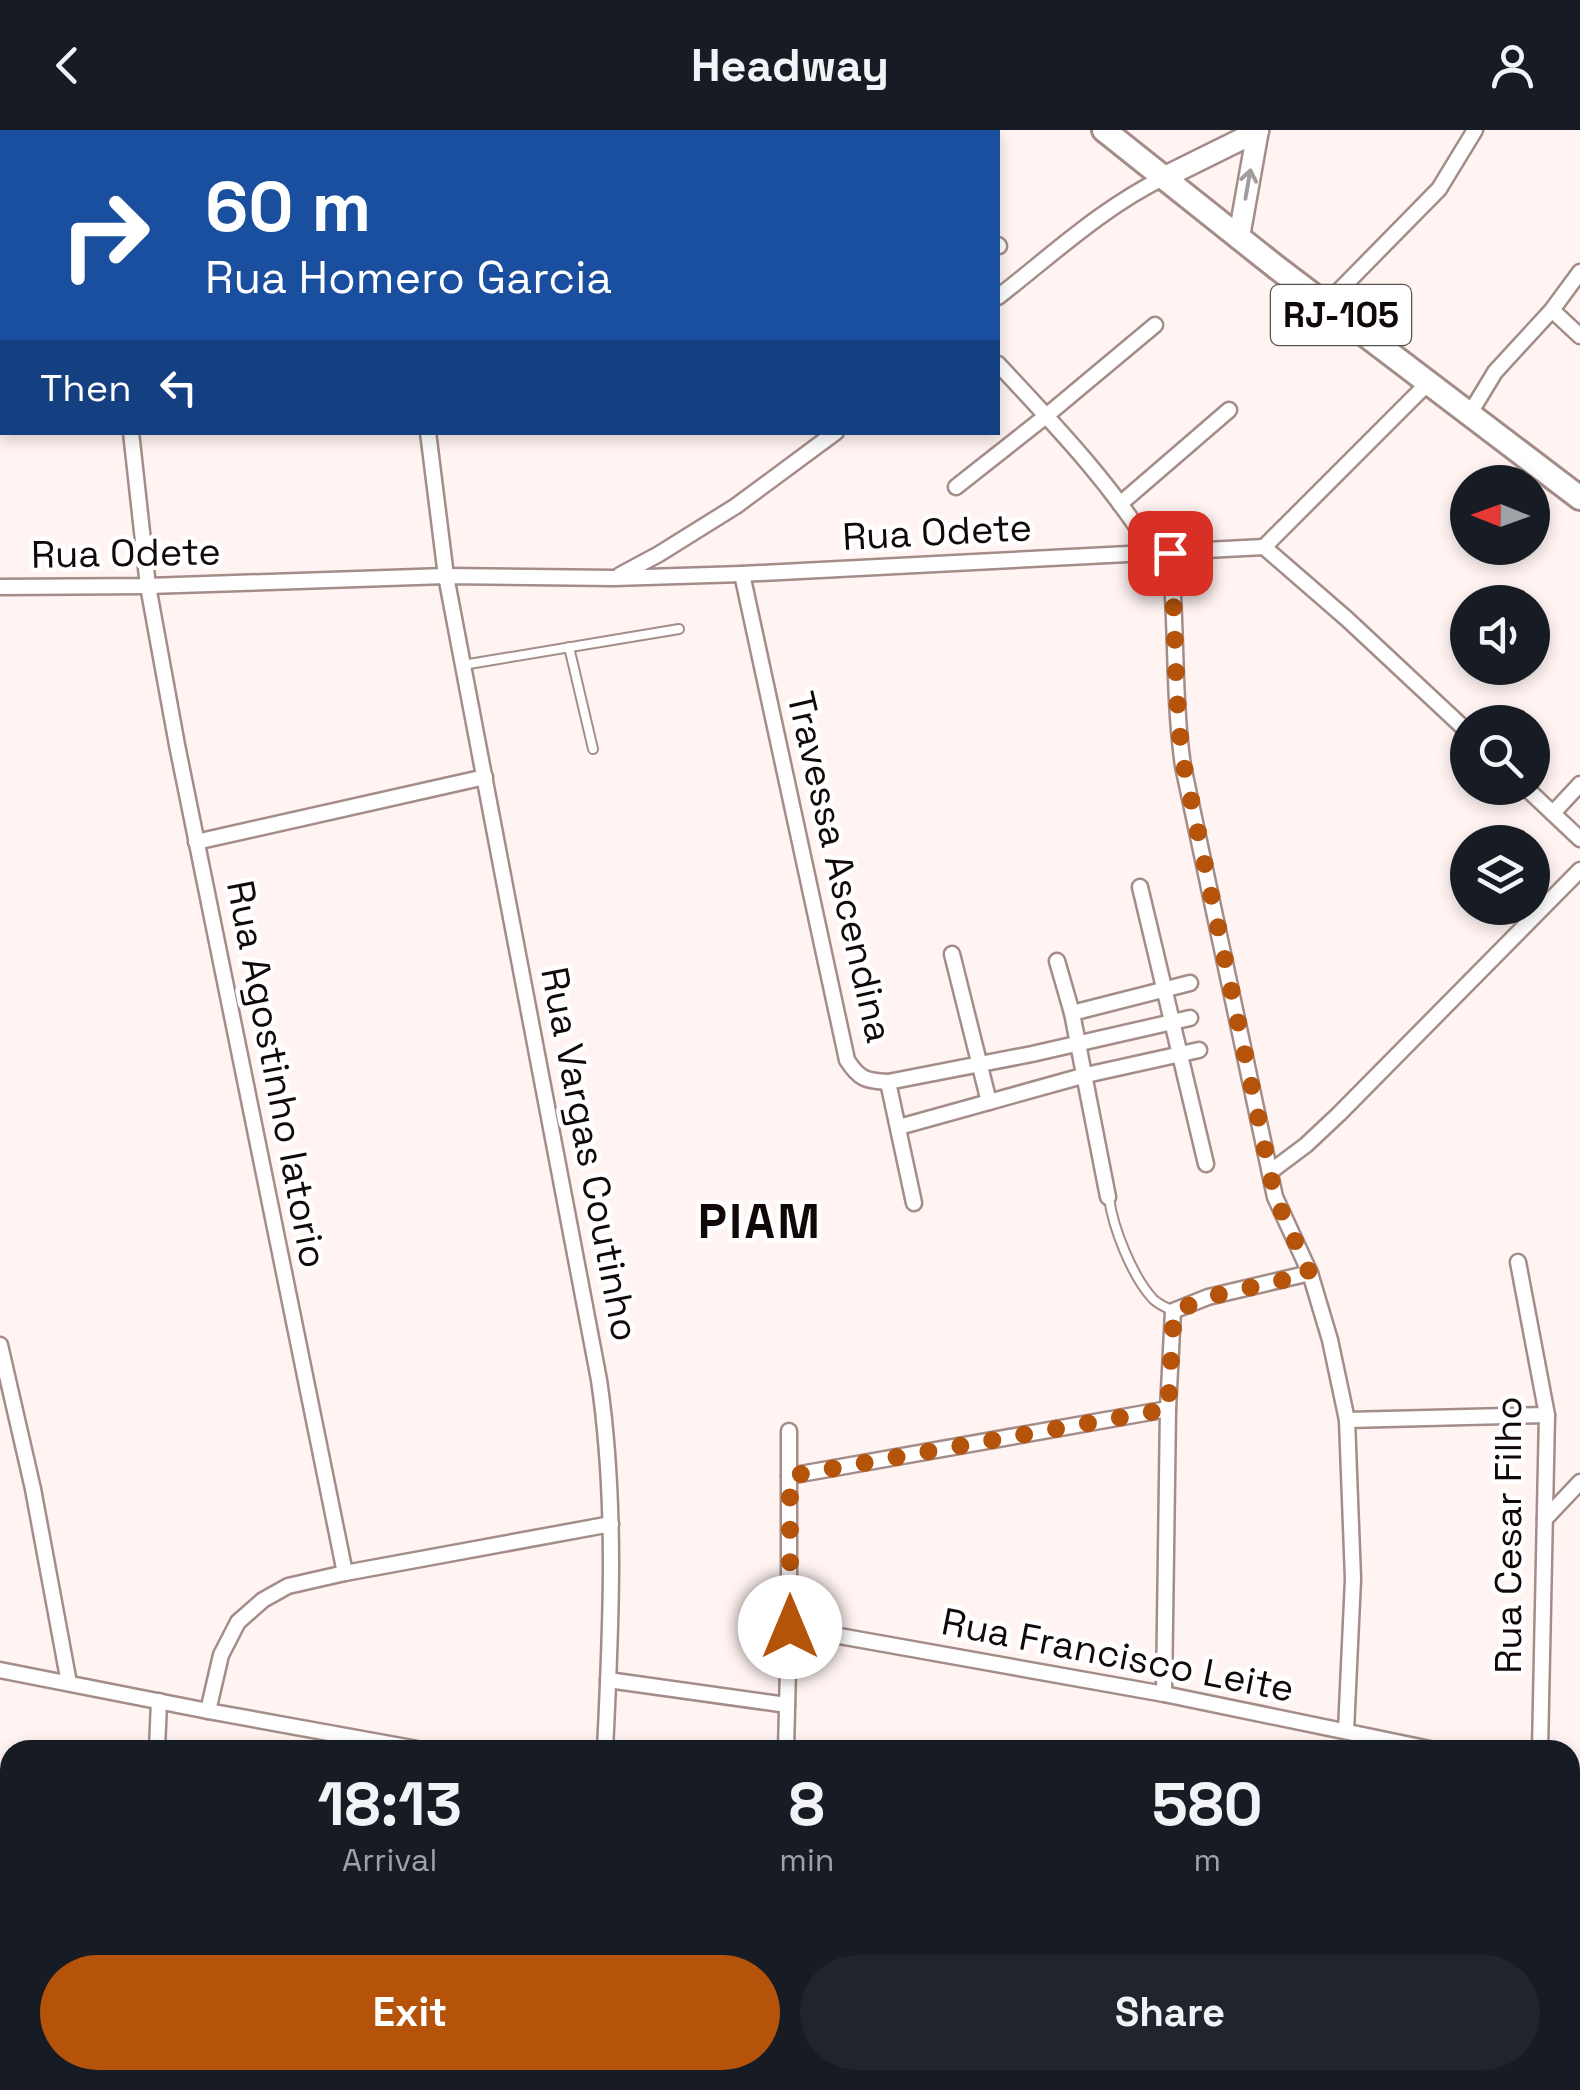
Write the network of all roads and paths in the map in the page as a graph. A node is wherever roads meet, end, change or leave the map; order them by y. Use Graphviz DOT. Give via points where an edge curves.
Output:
graph roads {
  1 [pos="1104,130"];
  2 [pos="1475,130"];
  3 [pos="1258,131"];
  4 [pos="1165,177"];
  5 [pos="1239,237"];
  6 [pos="1580,272"];
  7 [pos="1000,295"];
  8 [pos="1327,304"];
  9 [pos="1552,310"];
  10 [pos="1155,325"];
  11 [pos="1580,336"];
  12 [pos="1000,366"];
  13 [pos="1428,383"];
  14 [pos="1230,410"];
  15 [pos="1469,415"];
  16 [pos="1046,416"];
  17 [pos="131,435"];
  18 [pos="428,435"];
  19 [pos="827,435"];
  20 [pos="956,487"];
  21 [pos="1580,498"];
  22 [pos="1120,504"];
  23 [pos="1264,547"];
  24 [pos="1170,553"];
  25 [pos="1154,554"];
  26 [pos="742,574"];
  27 [pos="446,576"];
  28 [pos="614,578"];
  29 [pos="148,586"];
  30 [pos="0,587"];
  31 [pos="679,629"];
  32 [pos="569,647"];
  33 [pos="463,665"];
  34 [pos="1450,715"];
  35 [pos="593,749"];
  36 [pos="485,777"];
  37 [pos="1580,784"];
  38 [pos="1545,805"];
  39 [pos="1553,812"];
  40 [pos="1580,840"];
  41 [pos="196,842"];
  42 [pos="1580,870"];
  43 [pos="1140,887"];
  44 [pos="952,954"];
  45 [pos="1057,961"];
  46 [pos="1190,983"];
  47 [pos="1164,991"];
  48 [pos="1072,1012"];
  49 [pos="1190,1018"];
  50 [pos="1172,1022"];
  51 [pos="1078,1044"];
  52 [pos="1199,1050"];
  53 [pos="1179,1054"];
  54 [pos="979,1064"];
  55 [pos="1086,1075"];
  56 [pos="888,1082"];
  57 [pos="989,1102"];
  58 [pos="898,1127"];
  59 [pos="1206,1164"];
  60 [pos="1270,1172"];
  61 [pos="1108,1197"];
  62 [pos="914,1203"];
  63 [pos="1518,1262"];
  64 [pos="1310,1274"];
  65 [pos="1172,1317"];
  66 [pos="0,1345"];
  67 [pos="1168,1409"];
  68 [pos="1547,1415"];
  69 [pos="1347,1420"];
  70 [pos="789,1431"];
  71 [pos="790,1476"];
  72 [pos="1580,1482"];
  73 [pos="1545,1519"];
  74 [pos="611,1524"];
  75 [pos="345,1573"];
  76 [pos="790,1627"];
  77 [pos="0,1670"];
  78 [pos="608,1680"];
  79 [pos="70,1684"];
  80 [pos="1164,1694"];
  81 [pos="159,1701"];
  82 [pos="787,1705"];
  83 [pos="208,1712"];
  84 [pos="1346,1731"];
  85 [pos="157,1740"];
  86 [pos="366,1740"];
  87 [pos="605,1740"];
  88 [pos="786,1740"];
  89 [pos="1388,1740"];
  90 [pos="1540,1740"];
  1 -- 4 [label="main road, RJ-105"];
  2 -- 8 [label="street" via="1439,188"];
  3 -- 4 [label="main road"];
  5 -- 3 [label="main road, one-way"];
  4 -- 5 [label="main road, RJ-105"];
  4 -- 7 [label="street" via="1106,210"];
  5 -- 8 [label="main road, RJ-105"];
  6 -- 9 [label="street"];
  8 -- 13 [label="main road, RJ-105"];
  9 -- 11 [label="street"];
  9 -- 15 [label="street" via="1495,372"];
  10 -- 16 [label="street"];
  12 -- 16 [label="street"];
  13 -- 15 [label="main road, RJ-105"];
  13 -- 23 [label="street"];
  14 -- 22 [label="street"];
  15 -- 21 [label="main road, RJ-105"];
  16 -- 20 [label="street"];
  16 -- 22 [label="street"];
  17 -- 29 [label="street, Rua Agostinho Iatorio"];
  18 -- 27 [label="street, Rua Vargas Coutinho"];
  19 -- 28 [label="street, Rua Odete" via="736,506"];
  22 -- 25 [label="street"];
  23 -- 24 [label="street, Rua Odete"];
  23 -- 34 [label="street"];
  24 -- 25 [label="street, Rua Odete"];
  24 -- 60 [label="street" via="1184,766"];
  25 -- 26 [label="street, Rua Odete"];
  26 -- 28 [label="street, Rua Odete"];
  26 -- 56 [label="street, Travessa Ascendina" via="847,1060 868,1081"];
  27 -- 28 [label="street, Rua Odete"];
  27 -- 29 [label="street, Rua Odete"];
  27 -- 33 [label="street, Rua Vargas Coutinho"];
  29 -- 30 [label="street, Rua Odete"];
  29 -- 41 [label="street, Rua Agostinho Iatorio"];
  31 -- 32 [label="lane"];
  32 -- 33 [label="lane"];
  32 -- 35 [label="lane"];
  33 -- 36 [label="street, Rua Vargas Coutinho"];
  36 -- 41 [label="street"];
  36 -- 74 [label="street, Rua Vargas Coutinho" via="599,1380"];
  37 -- 39 [label="street"];
  38 -- 39 [label="street"];
  39 -- 40 [label="street"];
  41 -- 75 [label="street, Rua Agostinho Iatorio"];
  42 -- 60 [label="street" via="1339,1114"];
  43 -- 47 [label="street"];
  44 -- 54 [label="street"];
  45 -- 48 [label="street"];
  46 -- 47 [label="street"];
  47 -- 48 [label="street"];
  47 -- 50 [label="street"];
  48 -- 51 [label="street"];
  49 -- 50 [label="street, Travessa Ascendina"];
  50 -- 51 [label="street, Travessa Ascendina"];
  50 -- 53 [label="street"];
  51 -- 54 [label="street, Travessa Ascendina"];
  51 -- 55 [label="street"];
  52 -- 53 [label="street"];
  53 -- 55 [label="street"];
  53 -- 59 [label="street"];
  54 -- 56 [label="street, Travessa Ascendina"];
  54 -- 57 [label="street"];
  55 -- 57 [label="street"];
  55 -- 61 [label="street"];
  56 -- 58 [label="street"];
  57 -- 58 [label="street"];
  58 -- 62 [label="street"];
  60 -- 64 [label="street"];
  61 -- 65 [label="lane" via="1133,1267"];
  63 -- 68 [label="street, Rua Cesar Filho"];
  64 -- 65 [label="street" via="1208,1297"];
  64 -- 69 [label="street"];
  65 -- 67 [label="street"];
  66 -- 79 [label="street"];
  67 -- 71 [label="street"];
  67 -- 80 [label="street"];
  68 -- 69 [label="street"];
  68 -- 73 [label="street, Rua Cesar Filho"];
  69 -- 84 [label="street" via="1353,1579"];
  70 -- 71 [label="street"];
  71 -- 76 [label="street"];
  72 -- 73 [label="street"];
  73 -- 90 [label="street, Rua Cesar Filho"];
  74 -- 75 [label="street"];
  74 -- 78 [label="street, Rua Vargas Coutinho"];
  75 -- 83 [label="street" via="288,1586 238,1622 221,1655"];
  76 -- 80 [label="street, Rua Francisco Leite"];
  76 -- 82 [label="street"];
  77 -- 79 [label="street"];
  78 -- 82 [label="street"];
  78 -- 87 [label="street, Rua Vargas Coutinho"];
  79 -- 81 [label="street"];
  80 -- 84 [label="street, Rua Francisco Leite"];
  81 -- 83 [label="street"];
  81 -- 85 [label="street"];
  82 -- 88 [label="street"];
  83 -- 86 [label="street"];
  84 -- 89 [label="street, Rua Francisco Leite"];
}
